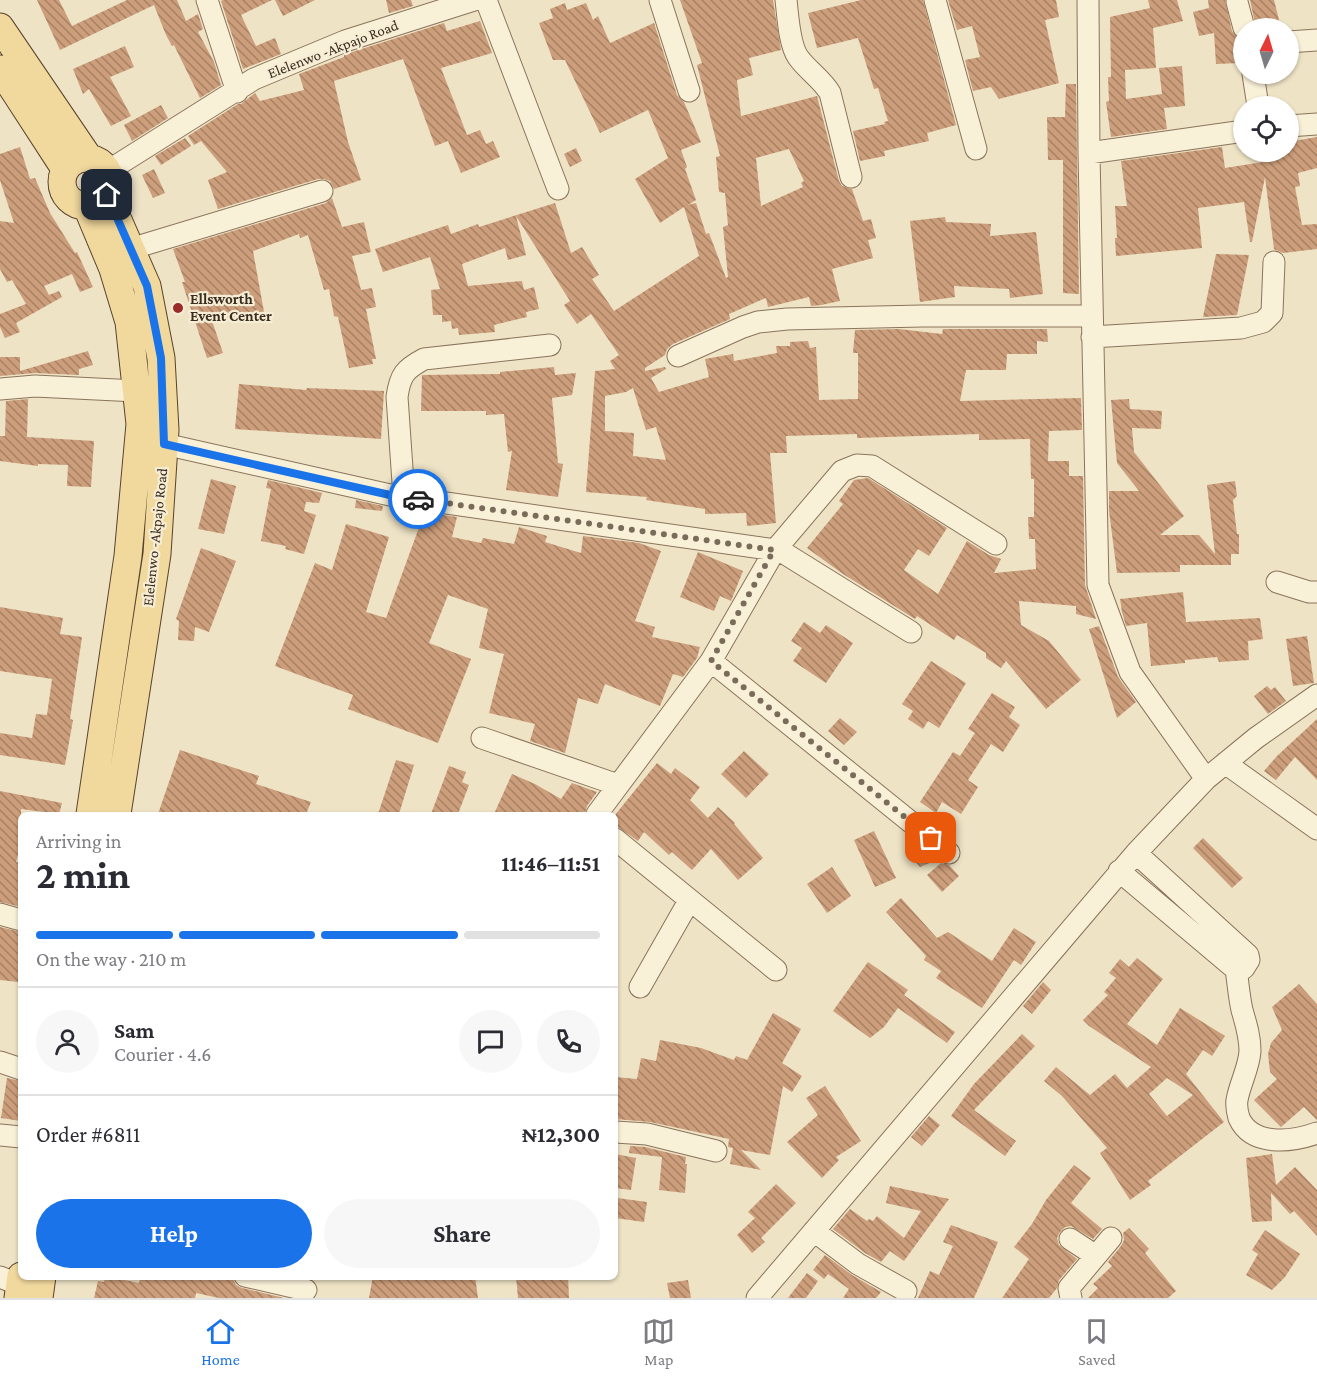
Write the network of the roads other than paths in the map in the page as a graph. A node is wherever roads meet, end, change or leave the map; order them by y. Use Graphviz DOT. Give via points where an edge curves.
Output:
graph roads {
  1 [pos="207,0"];
  2 [pos="660,0"];
  3 [pos="786,0"];
  4 [pos="935,0"];
  5 [pos="1088,0"];
  6 [pos="472,1"];
  7 [pos="1237,2"];
  8 [pos="1241,18"];
  9 [pos="0,27"];
  10 [pos="1317,40"];
  11 [pos="1299,41"];
  12 [pos="0,69"];
  13 [pos="689,90"];
  14 [pos="237,92"];
  15 [pos="1317,124"];
  16 [pos="1299,125"];
  17 [pos="1233,133"];
  18 [pos="976,149"];
  19 [pos="1089,153"];
  20 [pos="850,177"];
  21 [pos="91,180"];
  22 [pos="558,189"];
  23 [pos="322,192"];
  24 [pos="130,249"];
  25 [pos="1274,262"];
  26 [pos="1092,327"];
  27 [pos="550,345"];
  28 [pos="678,356"];
  29 [pos="0,388"];
  30 [pos="137,391"];
  31 [pos="164,444"];
  32 [pos="404,497"];
  33 [pos="996,544"];
  34 [pos="775,549"];
  35 [pos="1277,582"];
  36 [pos="1317,592"];
  37 [pos="911,632"];
  38 [pos="711,661"];
  39 [pos="1317,695"];
  40 [pos="482,738"];
  41 [pos="1226,763"];
  42 [pos="1206,779"];
  43 [pos="618,784"];
  44 [pos="90,812"];
  45 [pos="117,812"];
  46 [pos="598,812"];
  47 [pos="1317,829"];
  48 [pos="618,842"];
  49 [pos="949,853"];
  50 [pos="1136,853"];
  51 [pos="1119,871"];
  52 [pos="689,901"];
  53 [pos="1171,901"];
  54 [pos="0,914"];
  55 [pos="18,919"];
  56 [pos="776,970"];
  57 [pos="640,987"];
  58 [pos="0,1062"];
  59 [pos="18,1068"];
  60 [pos="618,1132"];
  61 [pos="1317,1133"];
  62 [pos="0,1135"];
  63 [pos="18,1137"];
  64 [pos="716,1150"];
  65 [pos="814,1231"];
  66 [pos="1111,1238"];
  67 [pos="1070,1239"];
  68 [pos="1096,1257"];
  69 [pos="262,1280"];
  70 [pos="306,1290"];
  71 [pos="906,1291"];
  72 [pos="757,1298"];
  73 [pos="1071,1298"];
  1 -- 14 [label="street"];
  2 -- 13 [label="street"];
  3 -- 20 [label="street" via="797,56 830,93"];
  4 -- 18 [label="street"];
  5 -- 19 [label="street"];
  6 -- 14 [label="street, Elelenwo -Akpajo Road" via="326,49 254,79"];
  6 -- 22 [label="street"];
  7 -- 8 [label="street"];
  9 -- 21 [label="main road"];
  10 -- 11 [label="street"];
  12 -- 21 [label="main road"];
  14 -- 21 [label="street, Elelenwo -Akpajo Road"];
  15 -- 16 [label="street"];
  17 -- 19 [label="street"];
  19 -- 26 [label="street"];
  21 -- 24 [label="main road, Elelenwo -Akpajo Road"];
  21 -- 30 [label="main road, Elelenwo -Akpajo Road" via="129,322"];
  23 -- 24 [label="street"];
  24 -- 31 [label="main road, Elelenwo -Akpajo Road" via="147,286 161,358"];
  25 -- 26 [label="street" via="1272,313 1263,322 1241,328"];
  26 -- 28 [label="street" via="921,316 787,319 743,327"];
  26 -- 42 [label="street" via="1098,585 1130,672"];
  27 -- 32 [label="street" via="424,359 409,367 399,382 397,397"];
  29 -- 30 [label="street"];
  30 -- 44 [label="main road, Elelenwo -Akpajo Road" via="140,424 128,556"];
  31 -- 32 [label="street"];
  31 -- 45 [label="main road, Elelenwo -Akpajo Road" via="157,554"];
  32 -- 34 [label="street"];
  33 -- 34 [label="street" via="864,464 842,471"];
  34 -- 37 [label="street"];
  34 -- 38 [label="street"];
  35 -- 36 [label="street"];
  38 -- 43 [label="street"];
  38 -- 49 [label="street"];
  39 -- 41 [label="street"];
  40 -- 43 [label="street"];
  41 -- 42 [label="street"];
  41 -- 47 [label="street"];
  42 -- 50 [label="street"];
  43 -- 46 [label="street"];
  48 -- 52 [label="street"];
  50 -- 51 [label="street"];
  50 -- 53 [label="street"];
  51 -- 53 [label="street"];
  51 -- 65 [label="street"];
  52 -- 56 [label="street"];
  52 -- 57 [label="street"];
  53 -- 61 [label="street" via="1236,969 1250,1052 1237,1099 1241,1122 1257,1137 1291,1140"];
  54 -- 55 [label="street"];
  58 -- 59 [label="street"];
  60 -- 64 [label="street" via="646,1134"];
  62 -- 63 [label="street"];
  65 -- 71 [label="street" via="858,1264"];
  65 -- 72 [label="street"];
  66 -- 68 [label="street"];
  67 -- 68 [label="street"];
  68 -- 73 [label="street" via="1069,1288"];
  69 -- 70 [label="street"];
}
